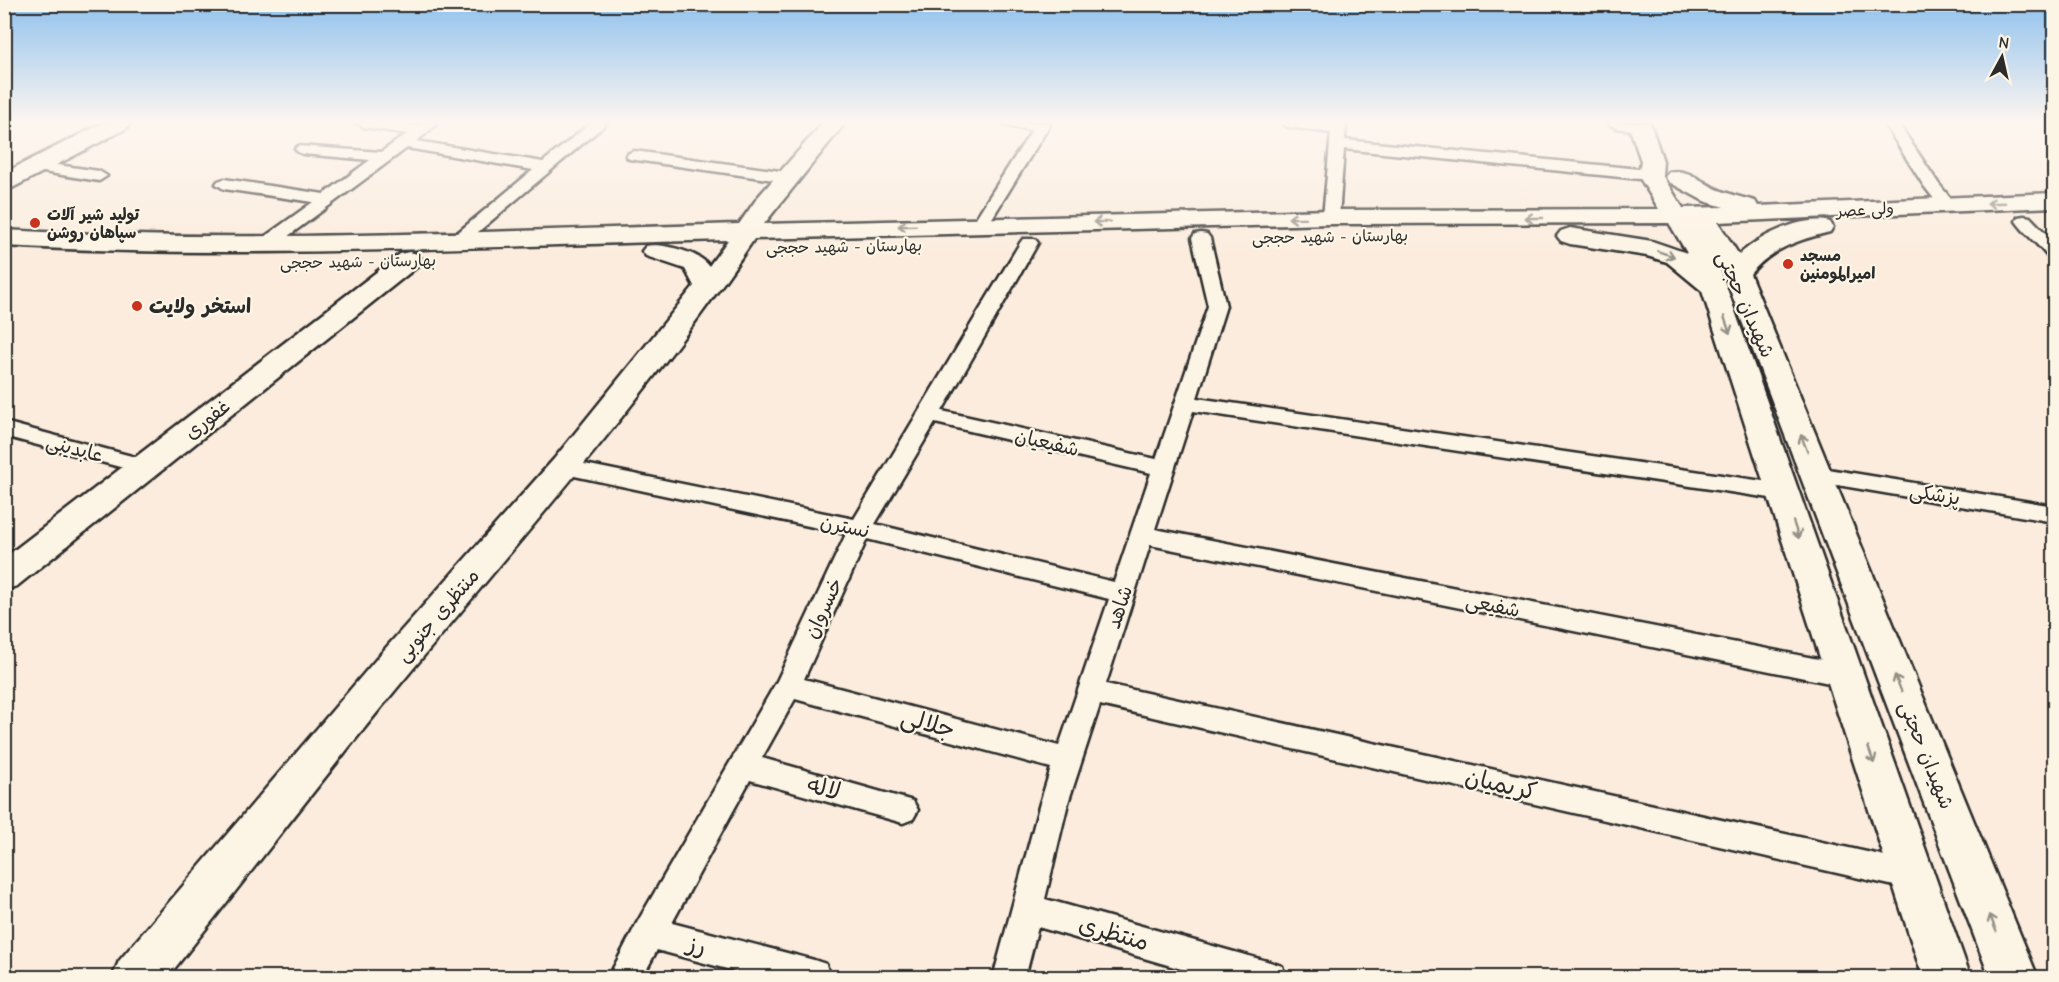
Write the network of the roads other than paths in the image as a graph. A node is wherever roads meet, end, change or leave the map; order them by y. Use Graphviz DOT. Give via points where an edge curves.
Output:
graph roads {
  1 [pos="32,169"];
  2 [pos="53,169"];
  3 [pos="369,169"];
  4 [pos="543,169"];
  5 [pos="728,169"];
  6 [pos="795,169"];
  7 [pos="1015,169"];
  8 [pos="1335,169"];
  9 [pos="1642,169"];
  10 [pos="1921,169"];
  11 [pos="1660,171"];
  12 [pos="99,177"];
  13 [pos="788,177"];
  14 [pos="4,183"];
  15 [pos="224,184"];
  16 [pos="327,199"];
  17 [pos="2055,200"];
  18 [pos="767,202"];
  19 [pos="1947,204"];
  20 [pos="1777,213"];
  21 [pos="1331,217"];
  22 [pos="1599,218"];
  23 [pos="2055,220"];
  24 [pos="2024,221"];
  25 [pos="1693,223"];
  26 [pos="980,224"];
  27 [pos="1821,227"];
  28 [pos="821,229"];
  29 [pos="1547,235"];
  30 [pos="4,238"];
  31 [pos="1201,238"];
  32 [pos="459,239"];
  33 [pos="740,240"];
  34 [pos="1029,243"];
  35 [pos="266,244"];
  36 [pos="655,251"];
  37 [pos="2055,253"];
  38 [pos="4,257"];
  39 [pos="409,260"];
  40 [pos="1726,282"];
  41 [pos="708,287"];
  42 [pos="1186,403"];
  43 [pos="929,415"];
  44 [pos="4,429"];
  45 [pos="565,466"];
  46 [pos="146,467"];
  47 [pos="1164,468"];
  48 [pos="1816,475"];
  49 [pos="1783,492"];
  50 [pos="2055,514"];
  51 [pos="860,529"];
  52 [pos="1142,535"];
  53 [pos="11,566"];
  54 [pos="1123,593"];
  55 [pos="1844,675"];
  56 [pos="788,686"];
  57 [pos="1091,692"];
  58 [pos="1068,761"];
  59 [pos="745,766"];
  60 [pos="903,810"];
  61 [pos="1912,876"];
  62 [pos="1027,909"];
  63 [pos="649,932"];
  64 [pos="814,976"];
  65 [pos="136,978"];
  66 [pos="624,978"];
  67 [pos="1009,978"];
  68 [pos="1270,978"];
  69 [pos="1947,978"];
  70 [pos="2014,978"];
  1 -- 14 [label="main road"];
  2 -- 12 [label="street"];
  3 -- 16 [label="street"];
  4 -- 32 [label="street"];
  5 -- 13 [label="street"];
  6 -- 13 [label="main road, منتظری جنوبی"];
  7 -- 26 [label="street"];
  8 -- 21 [label="street"];
  9 -- 11 [label="street"];
  10 -- 19 [label="street"];
  11 -- 20 [label="main road" via="1712,196"];
  11 -- 22 [label="main road" via="1633,206"];
  11 -- 25 [label="main road, شهیدان حجتی"];
  13 -- 18 [label="main road, منتظری جنوبی"];
  15 -- 16 [label="street"];
  16 -- 35 [label="street"];
  17 -- 19 [label="main road, ولی عصر, one-way"];
  18 -- 28 [label="main road" via="788,218"];
  18 -- 33 [label="main road, منتظری جنوبی"];
  19 -- 20 [label="main road, ولی عصر"];
  20 -- 25 [label="main road, ولی عصر"];
  22 -- 21 [label="main road, بهارستان - شهید حججی, one-way"];
  21 -- 26 [label="main road, بهارستان - شهید حججی, one-way"];
  22 -- 25 [label="main road, بهارستان - شهید حججی"];
  23 -- 24 [label="main road, ولی عصر"];
  24 -- 27 [label="main road, ولی عصر"];
  24 -- 37 [label="street"];
  25 -- 27 [label="main road, ولی عصر"];
  25 -- 29 [label="main road, بهارستان - شهید حججی"];
  25 -- 40 [label="main road, شهیدان حجتی" via="1703,258"];
  26 -- 28 [label="main road, بهارستان - شهید حججی, one-way"];
  27 -- 40 [label="main road" via="1774,240 1758,250"];
  28 -- 33 [label="main road, بهارستان - شهید حججی"];
  29 -- 31 [label="main road, بهارستان - شهید حججی"];
  29 -- 40 [label="main road, one-way" via="1583,236 1652,249"];
  30 -- 35 [label="main road, بهارستان - شهید حججی" via="109,244"];
  31 -- 34 [label="main road, بهارستان - شهید حججی"];
  31 -- 42 [label="street, شاهد" via="1217,306"];
  32 -- 33 [label="main road, بهارستان - شهید حججی"];
  32 -- 35 [label="main road, بهارستان - شهید حججی"];
  33 -- 34 [label="main road, بهارستان - شهید حججی"];
  33 -- 36 [label="main road, بهارستان - شهید حججی"];
  33 -- 41 [label="main road, منتظری جنوبی"];
  34 -- 43 [label="street, خسروان"];
  36 -- 39 [label="main road, بهارستان - شهید حججی"];
  36 -- 41 [label="main road" via="695,264"];
  38 -- 39 [label="main road, بهارستان - شهید حججی" via="189,265"];
  39 -- 46 [label="main road, غفوری"];
  48 -- 40 [label="main road, شهیدان حجتی, one-way"];
  40 -- 49 [label="main road, شهیدان حجتی, one-way"];
  41 -- 45 [label="main road, منتظری جنوبی"];
  42 -- 47 [label="street, شاهد"];
  42 -- 49 [label="street"];
  43 -- 47 [label="street, شفیعیان"];
  43 -- 51 [label="street, خسروان"];
  44 -- 46 [label="street, عابدینی"];
  45 -- 51 [label="street, نسترن"];
  45 -- 65 [label="main road, منتظری جنوبی" via="397,661"];
  46 -- 53 [label="main road, غفوری"];
  47 -- 52 [label="street, شاهد"];
  48 -- 50 [label="street, پزشکی"];
  70 -- 48 [label="main road, شهیدان حجتی, one-way"];
  49 -- 55 [label="main road, شهیدان حجتی, one-way"];
  51 -- 54 [label="street, نسترن"];
  51 -- 56 [label="street, خسروان"];
  52 -- 54 [label="street, شاهد"];
  52 -- 55 [label="street, شفیعی"];
  54 -- 57 [label="street, شاهد"];
  55 -- 61 [label="main road, شهیدان حجتی, one-way"];
  56 -- 58 [label="street, جلالی"];
  56 -- 59 [label="street, خسروان"];
  57 -- 58 [label="street, شاهد"];
  57 -- 61 [label="street, کریمیان"];
  58 -- 62 [label="street, شاهد"];
  59 -- 60 [label="street, لاله"];
  59 -- 63 [label="street, خسروان"];
  61 -- 69 [label="main road, شهیدان حجتی"];
  62 -- 67 [label="street, شاهد"];
  62 -- 68 [label="street, منتظری"];
  63 -- 64 [label="street, رز"];
  63 -- 66 [label="street, خسروان"];
}
